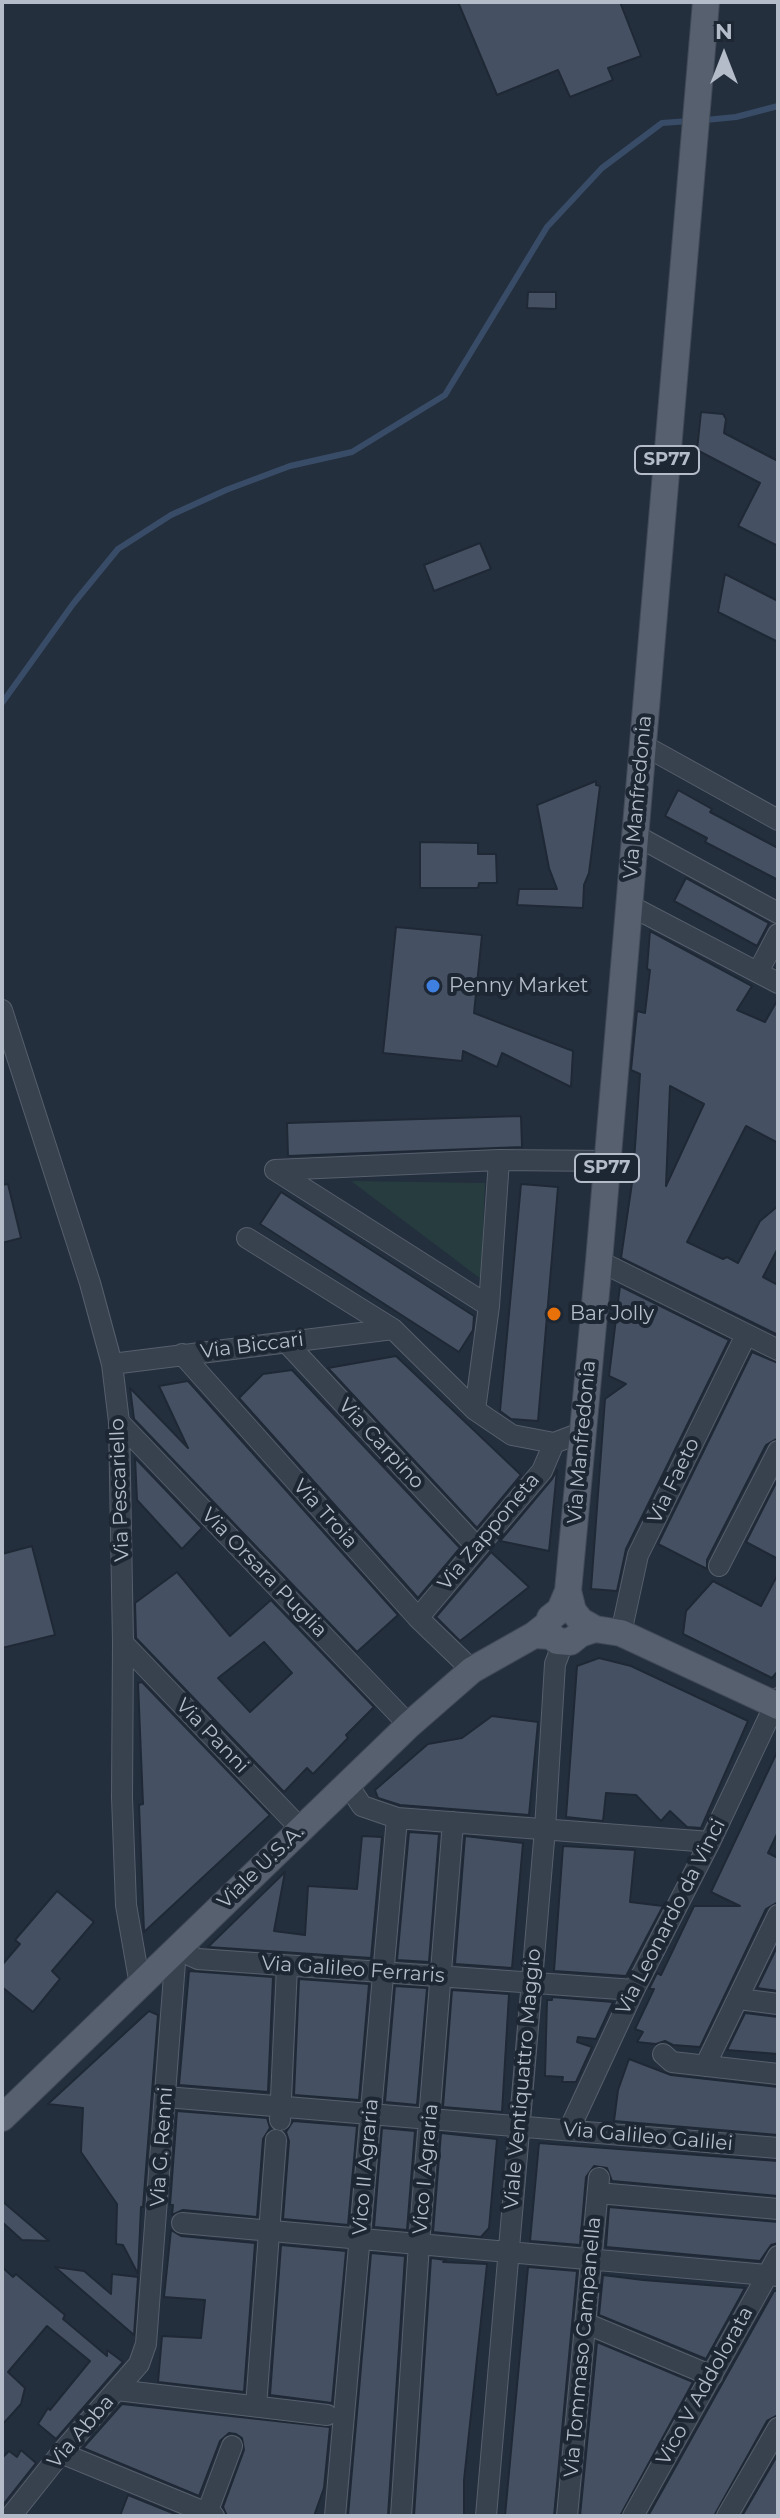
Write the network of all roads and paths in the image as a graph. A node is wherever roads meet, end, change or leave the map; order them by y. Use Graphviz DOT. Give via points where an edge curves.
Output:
graph roads {
  1 [pos="706,2"];
  2 [pos="643,745"];
  3 [pos="778,820"];
  4 [pos="635,835"];
  5 [pos="627,904"];
  6 [pos="778,913"];
  7 [pos="778,934"];
  8 [pos="758,972"];
  9 [pos="778,983"];
  10 [pos="2,1010"];
  11 [pos="499,1160"];
  12 [pos="607,1161"];
  13 [pos="247,1238"];
  14 [pos="599,1261"];
  15 [pos="489,1306"];
  16 [pos="393,1329"];
  17 [pos="746,1335"];
  18 [pos="286,1342"];
  19 [pos="778,1350"];
  20 [pos="182,1354"];
  21 [pos="112,1364"];
  22 [pos="475,1410"];
  23 [pos="119,1422"];
  24 [pos="583,1432"];
  25 [pos="554,1443"];
  26 [pos="778,1451"];
  27 [pos="476,1546"];
  28 [pos="719,1566"];
  29 [pos="418,1618"];
  30 [pos="570,1624"];
  31 [pos="123,1643"];
  32 [pos="472,1670"];
  33 [pos="777,1703"];
  34 [pos="409,1725"];
  35 [pos="348,1785"];
  36 [pos="397,1818"];
  37 [pos="453,1822"];
  38 [pos="301,1829"];
  39 [pos="545,1829"];
  40 [pos="710,1842"];
  41 [pos="778,1915"];
  42 [pos="176,1949"];
  43 [pos="287,1966"];
  44 [pos="383,1972"];
  45 [pos="442,1976"];
  46 [pos="532,1981"];
  47 [pos="140,1985"];
  48 [pos="634,1990"];
  49 [pos="739,1999"];
  50 [pos="778,2004"];
  51 [pos="663,2054"];
  52 [pos="705,2066"];
  53 [pos="778,2074"];
  54 [pos="166,2097"];
  55 [pos="371,2114"];
  56 [pos="2,2118"];
  57 [pos="430,2120"];
  58 [pos="279,2122"];
  59 [pos="518,2127"];
  60 [pos="569,2130"];
  61 [pos="778,2148"];
  62 [pos="778,2209"];
  63 [pos="182,2223"];
  64 [pos="267,2231"];
  65 [pos="361,2239"];
  66 [pos="419,2244"];
  67 [pos="507,2252"];
  68 [pos="778,2256"];
  69 [pos="591,2259"];
  70 [pos="773,2276"];
  71 [pos="585,2323"];
  72 [pos="146,2344"];
  73 [pos="712,2376"];
  74 [pos="117,2390"];
  75 [pos="256,2406"];
  76 [pos="327,2415"];
  77 [pos="778,2428"];
  78 [pos="232,2446"];
  79 [pos="61,2453"];
  80 [pos="210,2515"];
  81 [pos="11,2516"];
  82 [pos="335,2516"];
  83 [pos="401,2516"];
  84 [pos="486,2516"];
  85 [pos="567,2516"];
  86 [pos="633,2516"];
  87 [pos="727,2516"];
  1 -- 2 [label="main road, Via Manfredonia / SP77"];
  2 -- 3 [label="street"];
  2 -- 4 [label="main road, Via Manfredonia / SP77"];
  4 -- 5 [label="main road, Via Manfredonia / SP77"];
  4 -- 6 [label="street"];
  5 -- 8 [label="street"];
  5 -- 12 [label="main road, Via Manfredonia / SP77"];
  7 -- 8 [label="street"];
  8 -- 9 [label="street"];
  10 -- 21 [label="street, Via Pescariello"];
  11 -- 12 [label="street"];
  11 -- 15 [label="street"];
  11 -- 15 [label="street" via="275,1170"];
  12 -- 14 [label="main road, Via Manfredonia / SP77"];
  13 -- 16 [label="street"];
  14 -- 17 [label="street"];
  14 -- 24 [label="main road, Via Manfredonia / SP77"];
  15 -- 22 [label="street"];
  16 -- 18 [label="street, Via Biccari"];
  16 -- 22 [label="street"];
  17 -- 19 [label="street"];
  17 -- 30 [label="street, Via Faeto" via="638,1555"];
  18 -- 20 [label="street, Via Biccari"];
  18 -- 27 [label="street, Via Carpino"];
  20 -- 21 [label="street, Via Biccari"];
  20 -- 29 [label="street, Via Troia"];
  21 -- 23 [label="street, Via Pescariello"];
  22 -- 25 [label="street" via="512,1435"];
  23 -- 31 [label="street, Via Pescariello"];
  23 -- 34 [label="street, Via Orsara Puglia"];
  24 -- 25 [label="street"];
  24 -- 30 [label="main road, Via Manfredonia / SP77"];
  25 -- 27 [label="street, Via Zapponeta" via="542,1471"];
  26 -- 28 [label="street"];
  27 -- 29 [label="street, Via Zapponeta"];
  29 -- 32 [label="street, Via Troia"];
  30 -- 32 [label="main road, Viale U.S.A."];
  30 -- 33 [label="main road"];
  30 -- 39 [label="street, Viale Ventiquattro Maggio" via="555,1664"];
  31 -- 38 [label="street, Via Panni"];
  31 -- 47 [label="street, Via Pescariello" via="126,1905"];
  32 -- 34 [label="main road, Viale U.S.A."];
  33 -- 40 [label="street, Via Leonardo da Vinci"];
  34 -- 35 [label="main road, Viale U.S.A."];
  35 -- 36 [label="street" via="362,1806"];
  35 -- 38 [label="main road, Viale U.S.A."];
  36 -- 37 [label="street"];
  36 -- 44 [label="street, Vico II Agraria"];
  37 -- 39 [label="street"];
  37 -- 45 [label="street, Vico I Agraria"];
  38 -- 42 [label="main road, Viale U.S.A."];
  39 -- 40 [label="street"];
  39 -- 46 [label="street, Viale Ventiquattro Maggio"];
  40 -- 48 [label="street, Via Leonardo da Vinci"];
  41 -- 49 [label="street"];
  42 -- 43 [label="street, Via Galileo Ferraris" via="198,1959"];
  42 -- 47 [label="main road, Viale U.S.A."];
  42 -- 54 [label="street, Via G. Renni"];
  43 -- 44 [label="street, Via Galileo Ferraris"];
  43 -- 58 [label="street"];
  44 -- 45 [label="street, Via Galileo Ferraris"];
  44 -- 55 [label="street, Vico II Agraria"];
  45 -- 46 [label="street, Via Galileo Ferraris"];
  45 -- 57 [label="street, Vico I Agraria"];
  46 -- 48 [label="street, Via Galileo Ferraris"];
  46 -- 59 [label="street, Viale Ventiquattro Maggio"];
  47 -- 56 [label="main road, Viale U.S.A."];
  48 -- 60 [label="street, Via Leonardo da Vinci"];
  49 -- 50 [label="street"];
  49 -- 52 [label="street"];
  51 -- 52 [label="street" via="672,2062"];
  52 -- 53 [label="street"];
  54 -- 58 [label="street, Via Galileo Galilei"];
  54 -- 72 [label="street, Via G. Renni"];
  55 -- 57 [label="street, Via Galileo Galilei"];
  55 -- 58 [label="street, Via Galileo Galilei"];
  55 -- 65 [label="street, Vico II Agraria"];
  57 -- 59 [label="street, Via Galileo Galilei"];
  57 -- 66 [label="street, Vico I Agraria"];
  58 -- 64 [label="street"];
  59 -- 60 [label="street, Via Galileo Galilei"];
  59 -- 67 [label="street, Viale Ventiquattro Maggio"];
  60 -- 61 [label="street, Via Galileo Galilei"];
  62 -- 69 [label="street, Via Tommaso Campanella" via="598,2185"];
  63 -- 64 [label="street"];
  64 -- 65 [label="street"];
  64 -- 75 [label="street"];
  65 -- 66 [label="street"];
  65 -- 82 [label="street, Vico II Agraria"];
  66 -- 67 [label="street"];
  66 -- 83 [label="street, Vico I Agraria"];
  67 -- 69 [label="street"];
  67 -- 84 [label="street, Viale Ventiquattro Maggio"];
  68 -- 70 [label="street, Vico V Addolorata"];
  69 -- 70 [label="street"];
  69 -- 71 [label="street, Via Tommaso Campanella"];
  70 -- 73 [label="street, Vico V Addolorata"];
  71 -- 73 [label="street"];
  71 -- 85 [label="street, Via Tommaso Campanella"];
  72 -- 74 [label="street, Via Abba" via="139,2364"];
  73 -- 86 [label="street, Vico V Addolorata"];
  74 -- 75 [label="street"];
  74 -- 79 [label="street, Via Abba"];
  75 -- 76 [label="street"];
  77 -- 87 [label="street"];
  78 -- 80 [label="street"];
  79 -- 80 [label="street"];
  79 -- 81 [label="street, Via Abba"];
}
